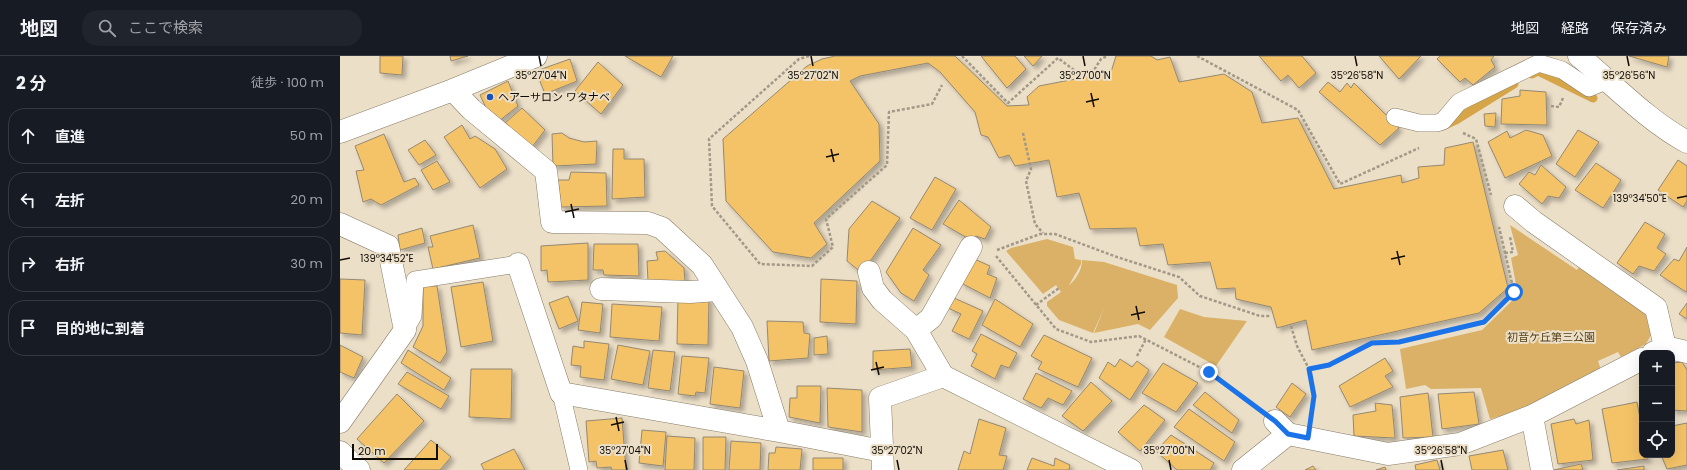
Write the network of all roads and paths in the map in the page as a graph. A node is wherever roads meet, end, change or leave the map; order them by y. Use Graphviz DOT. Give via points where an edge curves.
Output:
graph roads {
  1 [pos="809,56"];
  2 [pos="962,56"];
  3 [pos="1108,56"];
  4 [pos="1197,56"];
  5 [pos="1580,56"];
  6 [pos="527,58"];
  7 [pos="1608,80"];
  8 [pos="942,85"];
  9 [pos="453,90"];
  10 [pos="1551,106"];
  11 [pos="1559,107"];
  12 [pos="1395,117"];
  13 [pos="340,132"];
  14 [pos="1023,133"];
  15 [pos="1462,133"];
  16 [pos="1687,142"];
  17 [pos="1426,144"];
  18 [pos="1492,197"];
  19 [pos="1515,206"];
  20 [pos="1498,219"];
  21 [pos="340,224"];
  22 [pos="1043,233"];
  23 [pos="971,247"];
  24 [pos="1001,247"];
  25 [pos="993,252"];
  26 [pos="1513,252"];
  27 [pos="1505,253"];
  28 [pos="518,264"];
  29 [pos="869,272"];
  30 [pos="1059,288"];
  31 [pos="601,289"];
  32 [pos="718,290"];
  33 [pos="1036,304"];
  34 [pos="1271,316"];
  35 [pos="1292,326"];
  36 [pos="405,330"];
  37 [pos="916,330"];
  38 [pos="1146,339"];
  39 [pos="1659,350"];
  40 [pos="1675,351"];
  41 [pos="1687,352"];
  42 [pos="1137,356"];
  43 [pos="1639,361"];
  44 [pos="1309,369"];
  45 [pos="943,376"];
  46 [pos="561,394"];
  47 [pos="1532,416"];
  48 [pos="340,422"];
  49 [pos="779,430"];
  50 [pos="1291,431"];
  51 [pos="340,452"];
  52 [pos="883,460"];
  53 [pos="359,470"];
  54 [pos="579,470"];
  55 [pos="1131,470"];
  56 [pos="1243,470"];
  57 [pos="1542,470"];
  1 -- 8 [label="path" via="799,59 709,139 712,206 760,264 812,266 834,247 826,219 887,165 889,112 932,104"];
  2 -- 3 [label="path" via="1008,103 1058,58 1078,73 1094,70 1101,59"];
  4 -- 17 [label="path" via="1298,110 1340,184"];
  5 -- 7 [label="street"];
  6 -- 9 [label="street"];
  7 -- 12 [label="lane" via="1589,88 1562,70 1539,63 1459,102 1443,121 1419,123"];
  7 -- 16 [label="street" via="1644,112"];
  9 -- 13 [label="street"];
  9 -- 32 [label="street" via="471,109 546,171 552,222 648,223 662,228 702,265"];
  10 -- 11 [label="path"];
  14 -- 22 [label="path" via="1031,168 1026,181 1035,224"];
  15 -- 18 [label="path" via="1476,138"];
  19 -- 39 [label="street" via="1656,308"];
  20 -- 27 [label="path"];
  21 -- 36 [label="street" via="388,246"];
  22 -- 24 [label="path"];
  22 -- 34 [label="path" via="1055,234 1179,277 1200,296 1260,316"];
  23 -- 37 [label="street" via="931,318"];
  25 -- 33 [label="path"];
  26 -- 27 [label="path"];
  27 -- 44 [label="path" via="1514,292 1484,322 1399,342 1372,343 1329,365"];
  28 -- 36 [label="lane" via="415,280 413,316"];
  28 -- 46 [label="street"];
  29 -- 37 [label="street" via="873,288 882,300"];
  30 -- 33 [label="path"];
  31 -- 32 [label="street" via="690,292"];
  32 -- 49 [label="street" via="742,327 757,361"];
  33 -- 38 [label="path" via="1056,329 1091,342 1139,336"];
  35 -- 44 [label="path" via="1297,346"];
  36 -- 48 [label="street"];
  37 -- 45 [label="street"];
  38 -- 42 [label="path"];
  38 -- 50 [label="path" via="1209,372"];
  40 -- 41 [label="street"];
  43 -- 47 [label="street"];
  44 -- 50 [label="path" via="1314,396"];
  45 -- 52 [label="street" via="880,398"];
  45 -- 55 [label="street"];
  46 -- 49 [label="street"];
  46 -- 54 [label="lane"];
  47 -- 50 [label="street" via="1460,444 1388,454"];
  47 -- 57 [label="street"];
  49 -- 52 [label="street"];
  50 -- 56 [label="street"];
  51 -- 53 [label="street"];
}
